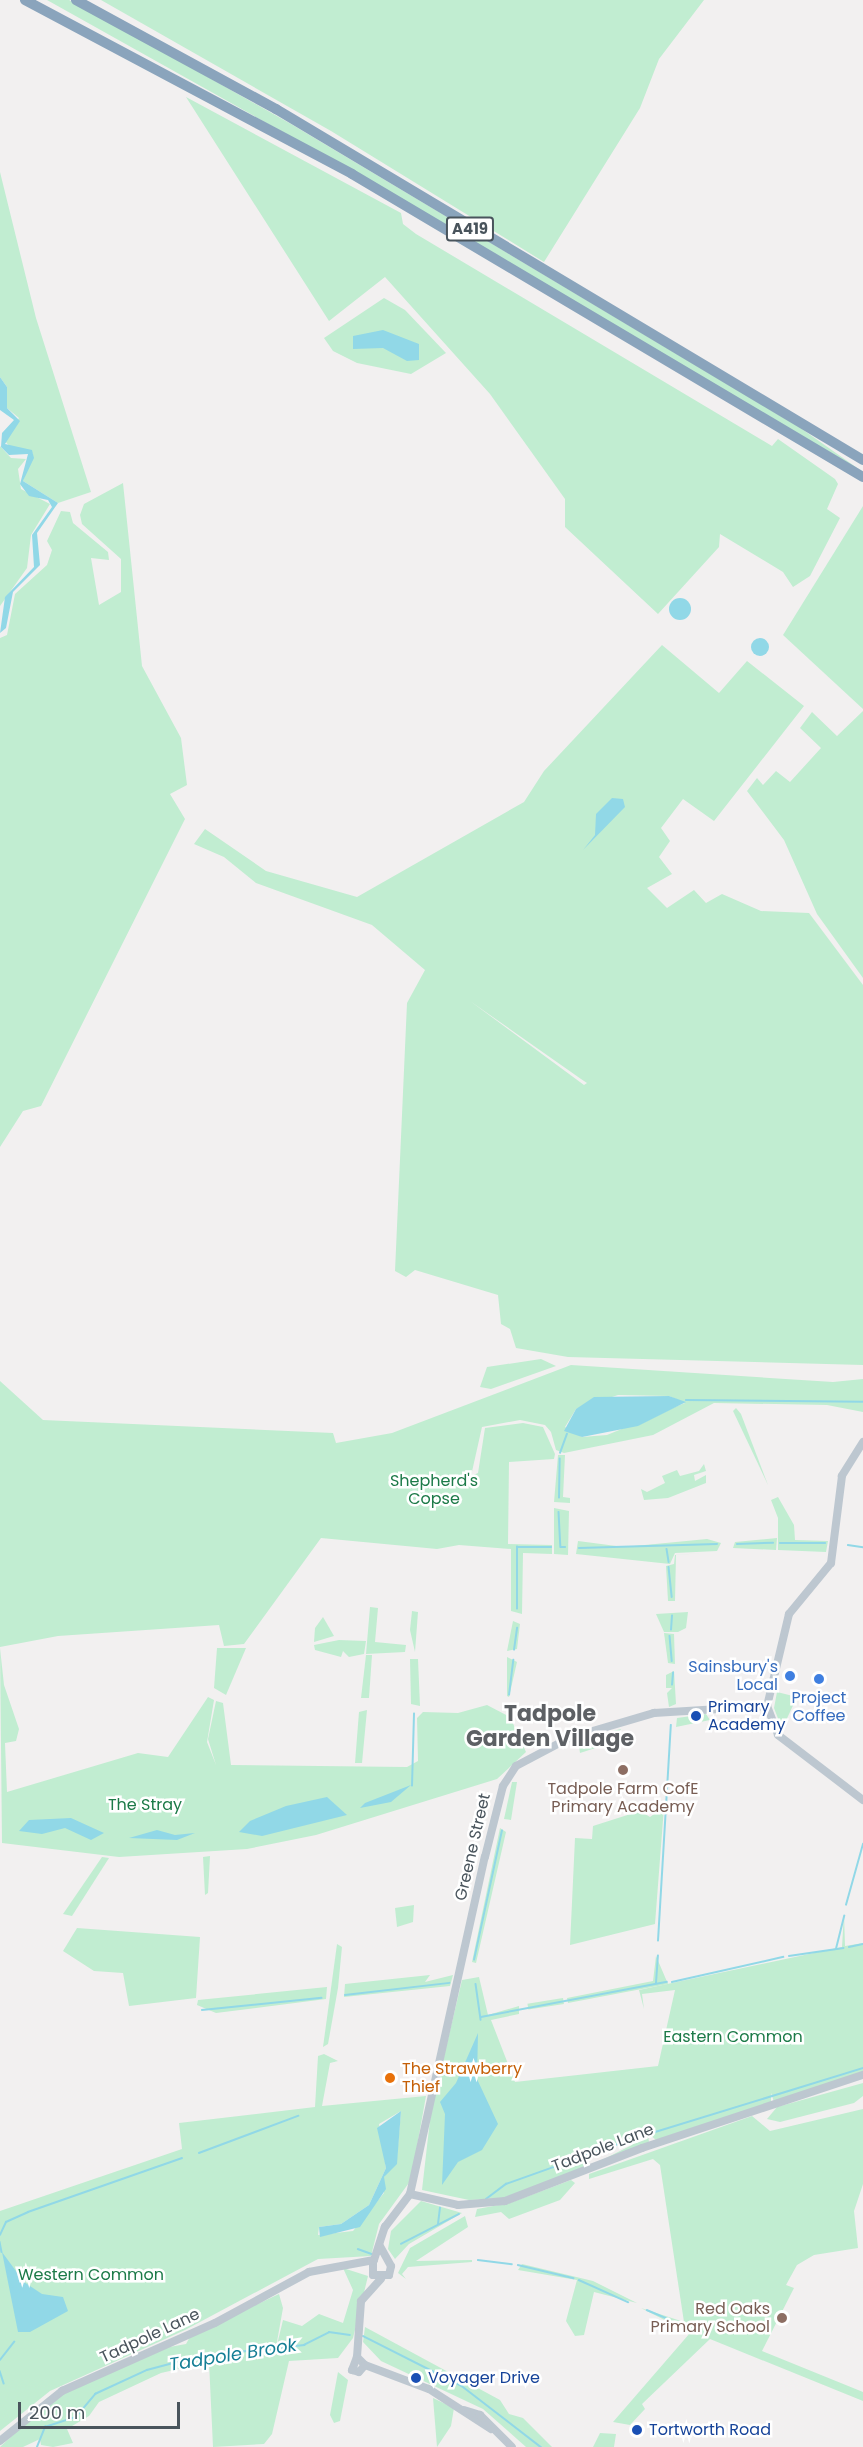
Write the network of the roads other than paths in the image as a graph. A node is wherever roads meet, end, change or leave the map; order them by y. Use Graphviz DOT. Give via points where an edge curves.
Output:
graph roads {
  1 [pos="76,0"];
  2 [pos="28,1"];
  3 [pos="863,460"];
  4 [pos="863,477"];
  5 [pos="863,1442"];
  6 [pos="767,1706"];
  7 [pos="863,1800"];
  8 [pos="863,2075"];
  9 [pos="410,2194"];
  10 [pos="380,2246"];
  11 [pos="374,2261"];
  12 [pos="388,2261"];
  13 [pos="355,2264"];
  14 [pos="371,2272"];
  15 [pos="381,2279"];
  16 [pos="369,2288"];
  17 [pos="357,2357"];
  18 [pos="365,2365"];
  19 [pos="0,2441"];
  20 [pos="512,2447"];
  1 -- 3 [label="highway, A419" via="276,110"];
  2 -- 4 [label="highway, A419" via="352,174"];
  5 -- 6 [label="street" via="841,1480 831,1563 787,1619"];
  6 -- 7 [label="street" via="778,1736"];
  6 -- 9 [label="street, Greene Street" via="654,1713 569,1738 524,1760 509,1774 423,2120"];
  8 -- 9 [label="street, Tadpole Lane" via="642,2148 505,2201 458,2205"];
  9 -- 10 [label="street" via="385,2227"];
  10 -- 11 [label="street"];
  10 -- 12 [label="street"];
  11 -- 12 [label="street, Tadpole Lane"];
  11 -- 13 [label="street, Tadpole Lane"];
  11 -- 14 [label="street"];
  12 -- 15 [label="street" via="390,2272"];
  13 -- 14 [label="street"];
  13 -- 19 [label="street, Tadpole Lane" via="309,2272 196,2332 62,2391"];
  14 -- 15 [label="street"];
  14 -- 16 [label="street"];
  15 -- 16 [label="street"];
  16 -- 17 [label="street" via="360,2308"];
  17 -- 18 [label="street"];
  17 -- 18 [label="street" via="350,2363 352,2370 361,2371"];
  18 -- 20 [label="street" via="416,2382 480,2415"];
}
